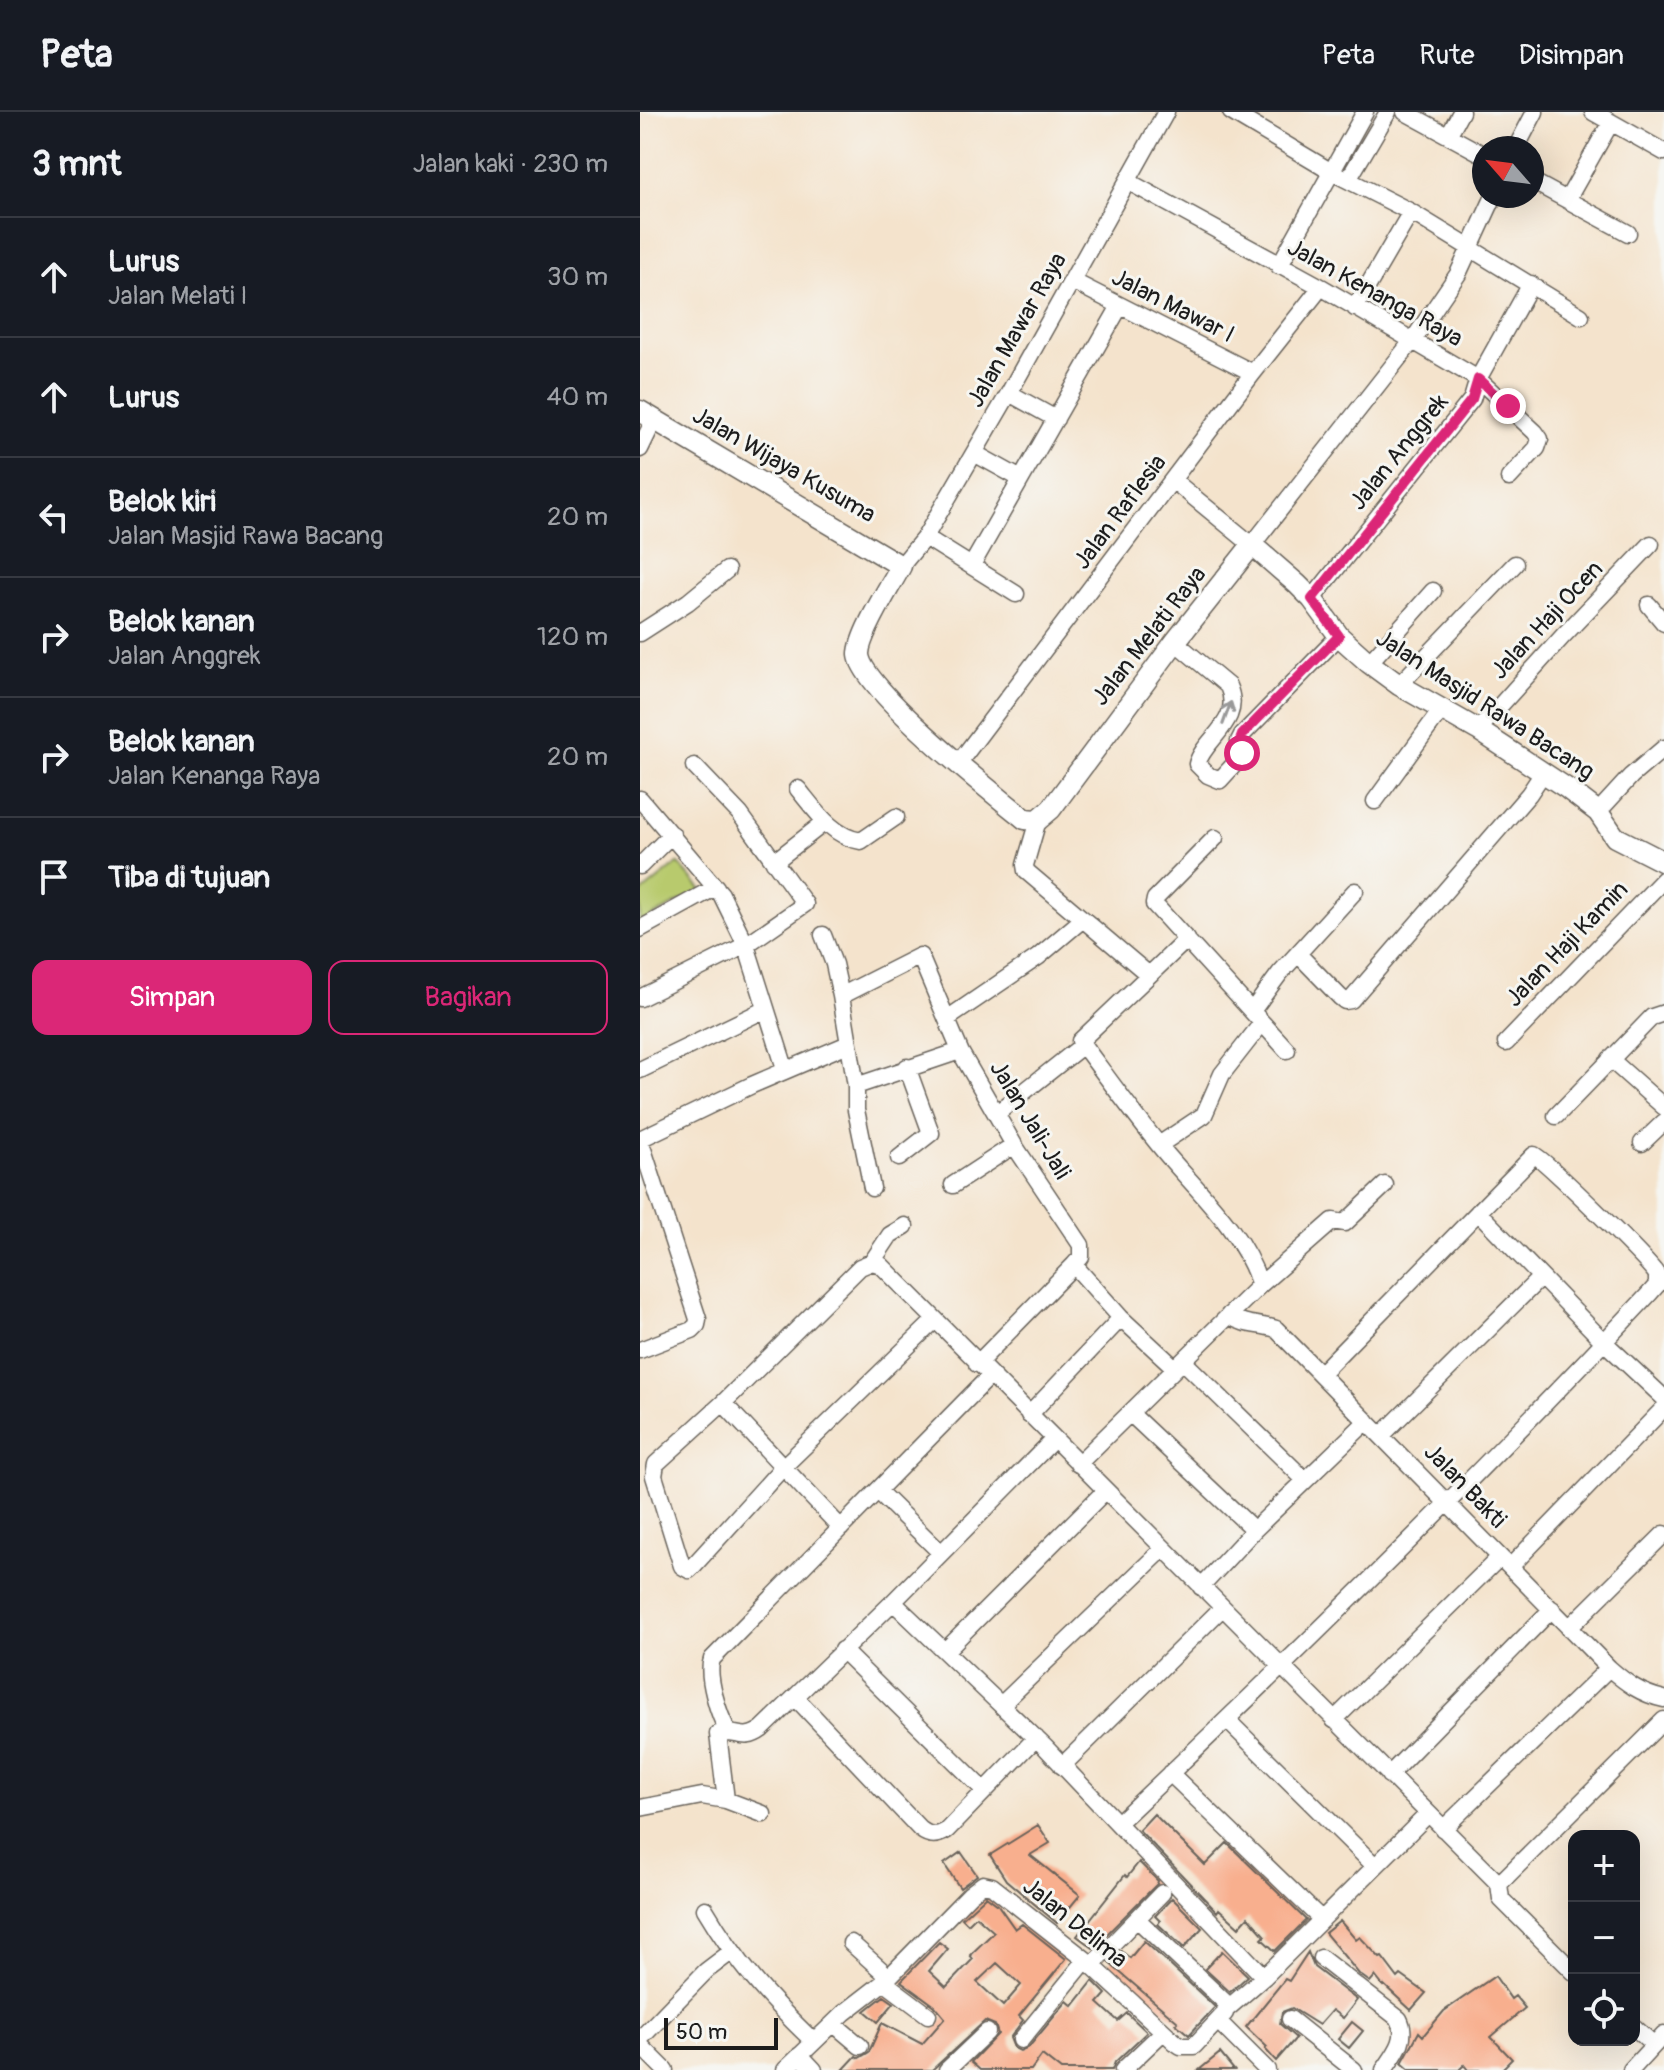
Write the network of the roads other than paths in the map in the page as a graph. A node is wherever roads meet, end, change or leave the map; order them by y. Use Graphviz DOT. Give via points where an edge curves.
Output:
graph roads {
  1 [pos="1166,112"];
  2 [pos="1231,112"];
  3 [pos="1365,112"];
  4 [pos="1388,112"];
  5 [pos="1405,112"];
  6 [pos="1461,112"];
  7 [pos="1535,112"];
  8 [pos="1593,112"];
  9 [pos="1611,122"];
  10 [pos="1449,134"];
  11 [pos="1522,136"];
  12 [pos="1472,148"];
  13 [pos="1664,152"];
  14 [pos="1330,171"];
  15 [pos="1348,180"];
  16 [pos="1129,182"];
  17 [pos="1544,188"];
  18 [pos="1567,200"];
  19 [pos="1489,208"];
  20 [pos="1411,212"];
  21 [pos="1628,233"];
  22 [pos="1471,250"];
  23 [pos="1279,266"];
  24 [pos="1072,281"];
  25 [pos="1531,284"];
  26 [pos="1321,287"];
  27 [pos="1120,306"];
  28 [pos="1355,308"];
  29 [pos="1581,316"];
  30 [pos="1413,340"];
  31 [pos="1253,373"];
  32 [pos="1478,379"];
  33 [pos="1009,393"];
  34 [pos="647,415"];
  35 [pos="1056,419"];
  36 [pos="640,449"];
  37 [pos="974,453"];
  38 [pos="1509,478"];
  39 [pos="1021,479"];
  40 [pos="1174,481"];
  41 [pos="925,537"];
  42 [pos="1651,544"];
  43 [pos="1252,545"];
  44 [pos="1515,564"];
  45 [pos="972,565"];
  46 [pos="901,566"];
  47 [pos="727,570"];
  48 [pos="1433,591"];
  49 [pos="1016,594"];
  50 [pos="1312,599"];
  51 [pos="1649,605"];
  52 [pos="1664,623"];
  53 [pos="640,633"];
  54 [pos="1339,636"];
  55 [pos="1175,642"];
  56 [pos="1369,663"];
  57 [pos="1399,685"];
  58 [pos="1442,709"];
  59 [pos="1478,730"];
  60 [pos="1664,748"];
  61 [pos="957,765"];
  62 [pos="694,766"];
  63 [pos="1543,773"];
  64 [pos="798,789"];
  65 [pos="640,799"];
  66 [pos="1375,801"];
  67 [pos="1598,812"];
  68 [pos="896,817"];
  69 [pos="1038,820"];
  70 [pos="825,822"];
  71 [pos="672,834"];
  72 [pos="1215,838"];
  73 [pos="774,862"];
  74 [pos="1664,862"];
  75 [pos="640,866"];
  76 [pos="1664,879"];
  77 [pos="716,887"];
  78 [pos="1355,891"];
  79 [pos="1083,919"];
  80 [pos="640,929"];
  81 [pos="823,935"];
  82 [pos="1187,939"];
  83 [pos="746,945"];
  84 [pos="1298,954"];
  85 [pos="1149,975"];
  86 [pos="841,996"];
  87 [pos="640,998"];
  88 [pos="766,1009"];
  89 [pos="1664,1013"];
  90 [pos="1257,1017"];
  91 [pos="947,1019"];
  92 [pos="1506,1043"];
  93 [pos="848,1044"];
  94 [pos="1083,1045"];
  95 [pos="1287,1050"];
  96 [pos="961,1053"];
  97 [pos="1610,1059"];
  98 [pos="783,1062"];
  99 [pos="907,1067"];
  100 [pos="640,1070"];
  101 [pos="856,1086"];
  102 [pos="1664,1107"];
  103 [pos="996,1114"];
  104 [pos="1556,1116"];
  105 [pos="1664,1122"];
  106 [pos="640,1139"];
  107 [pos="1642,1143"];
  108 [pos="1014,1145"];
  109 [pos="1159,1145"];
  110 [pos="899,1158"];
  111 [pos="953,1185"];
  112 [pos="1385,1185"];
  113 [pos="872,1188"];
  114 [pos="1478,1212"];
  115 [pos="905,1226"];
  116 [pos="872,1262"];
  117 [pos="1074,1265"];
  118 [pos="1541,1277"];
  119 [pos="1260,1285"];
  120 [pos="1229,1315"];
  121 [pos="1121,1318"];
  122 [pos="935,1320"];
  123 [pos="1604,1342"];
  124 [pos="640,1350"];
  125 [pos="977,1364"];
  126 [pos="1179,1364"];
  127 [pos="1321,1373"];
  128 [pos="990,1376"];
  129 [pos="1664,1398"];
  130 [pos="723,1403"];
  131 [pos="1664,1408"];
  132 [pos="1130,1413"];
  133 [pos="1029,1415"];
  134 [pos="1367,1421"];
  135 [pos="1382,1435"];
  136 [pos="1053,1440"];
  137 [pos="1078,1464"];
  138 [pos="783,1467"];
  139 [pos="647,1478"];
  140 [pos="1305,1480"];
  141 [pos="1105,1491"];
  142 [pos="879,1492"];
  143 [pos="1448,1503"];
  144 [pos="841,1528"];
  145 [pos="1254,1530"];
  146 [pos="1664,1534"];
  147 [pos="1163,1549"];
  148 [pos="940,1552"];
  149 [pos="1505,1562"];
  150 [pos="1201,1587"];
  151 [pos="893,1602"];
  152 [pos="1222,1608"];
  153 [pos="1552,1609"];
  154 [pos="1569,1628"];
  155 [pos="842,1650"];
  156 [pos="945,1651"];
  157 [pos="1282,1668"];
  158 [pos="1609,1668"];
  159 [pos="795,1697"];
  160 [pos="1664,1699"];
  161 [pos="1001,1705"];
  162 [pos="1227,1720"];
  163 [pos="1334,1720"];
  164 [pos="1664,1720"];
  165 [pos="728,1731"];
  166 [pos="1036,1738"];
  167 [pos="1062,1766"];
  168 [pos="1170,1773"];
  169 [pos="1389,1775"];
  170 [pos="984,1790"];
  171 [pos="726,1800"];
  172 [pos="640,1808"];
  173 [pos="763,1814"];
  174 [pos="1428,1814"];
  175 [pos="1118,1823"];
  176 [pos="1443,1829"];
  177 [pos="1375,1866"];
  178 [pos="1499,1884"];
  179 [pos="1162,1893"];
  180 [pos="705,1909"];
  181 [pos="1138,1920"];
  182 [pos="1322,1920"];
  183 [pos="851,1943"];
  184 [pos="731,1952"];
  185 [pos="1321,1958"];
  186 [pos="1089,1962"];
  187 [pos="1568,1966"];
  188 [pos="1264,1977"];
  189 [pos="887,1980"];
  190 [pos="928,2015"];
  191 [pos="1223,2015"];
  192 [pos="1290,2019"];
  193 [pos="834,2024"];
  194 [pos="1640,2030"];
  195 [pos="987,2032"];
  196 [pos="1163,2032"];
  197 [pos="1659,2039"];
  198 [pos="1021,2040"];
  199 [pos="813,2041"];
  200 [pos="640,2042"];
  201 [pos="860,2046"];
  202 [pos="800,2055"];
  203 [pos="665,2070"];
  204 [pos="785,2070"];
  205 [pos="814,2070"];
  206 [pos="947,2070"];
  207 [pos="1123,2070"];
  208 [pos="1267,2070"];
  209 [pos="1354,2070"];
  210 [pos="1384,2070"];
  211 [pos="1631,2070"];
  1 -- 16 [label="street, Jalan Mawar Raya"];
  2 -- 14 [label="street"];
  3 -- 14 [label="street"];
  4 -- 15 [label="street"];
  5 -- 10 [label="street"];
  6 -- 10 [label="street"];
  7 -- 11 [label="street"];
  8 -- 9 [label="street"];
  9 -- 13 [label="street"];
  9 -- 18 [label="street"];
  10 -- 12 [label="street"];
  14 -- 15 [label="street"];
  14 -- 23 [label="street"];
  15 -- 20 [label="street"];
  16 -- 23 [label="street, Jalan Kenanga Raya"];
  16 -- 24 [label="street, Jalan Mawar Raya"];
  17 -- 18 [label="street"];
  18 -- 21 [label="street"];
  19 -- 22 [label="street, Jalan Melati Raya"];
  20 -- 22 [label="street"];
  20 -- 28 [label="street"];
  22 -- 25 [label="street"];
  22 -- 30 [label="street, Jalan Melati Raya"];
  23 -- 26 [label="street, Jalan Kenanga Raya"];
  24 -- 27 [label="street, Jalan Mawar I"];
  24 -- 33 [label="street, Jalan Mawar Raya"];
  25 -- 29 [label="street"];
  25 -- 32 [label="street, Jalan Anggrek"];
  26 -- 28 [label="street, Jalan Kenanga Raya"];
  26 -- 31 [label="street, Jalan Raflesia"];
  27 -- 31 [label="street, Jalan Mawar I"];
  27 -- 35 [label="street"];
  28 -- 30 [label="street, Jalan Kenanga Raya"];
  30 -- 32 [label="street, Jalan Kenanga Raya"];
  30 -- 43 [label="street, Jalan Melati Raya"];
  31 -- 40 [label="street, Jalan Raflesia"];
  32 -- 38 [label="street, Jalan Kenanga Raya" via="1540,439"];
  32 -- 50 [label="street, Jalan Anggrek" via="1472,399"];
  33 -- 35 [label="street"];
  33 -- 37 [label="street, Jalan Mawar Raya"];
  34 -- 36 [label="street"];
  34 -- 46 [label="street, Jalan Wijaya Kusuma"];
  35 -- 39 [label="street"];
  37 -- 39 [label="street"];
  37 -- 41 [label="street, Jalan Mawar Raya"];
  39 -- 45 [label="street"];
  40 -- 43 [label="street"];
  40 -- 61 [label="street, Jalan Raflesia"];
  41 -- 45 [label="street"];
  41 -- 46 [label="street, Jalan Mawar Raya"];
  42 -- 59 [label="street, Jalan Haji Ocen"];
  43 -- 50 [label="street, Jalan Masjid Rawa Bacang"];
  43 -- 55 [label="street, Jalan Melati Raya"];
  44 -- 57 [label="street"];
  45 -- 49 [label="street"];
  46 -- 61 [label="street" via="863,638 859,658 897,707"];
  47 -- 53 [label="street"];
  48 -- 56 [label="street"];
  50 -- 54 [label="street, Jalan Masjid Rawa Bacang"];
  51 -- 52 [label="street"];
  54 -- 55 [label="street, one-way" via="1242,735 1242,753 1220,780 1197,761 1227,719 1232,695"];
  54 -- 56 [label="street, Jalan Masjid Rawa Bacang"];
  55 -- 69 [label="street, Jalan Melati Raya"];
  56 -- 57 [label="street, Jalan Masjid Rawa Bacang"];
  57 -- 58 [label="street, Jalan Masjid Rawa Bacang"];
  58 -- 59 [label="street, Jalan Masjid Rawa Bacang"];
  58 -- 66 [label="street"];
  59 -- 63 [label="street, Jalan Masjid Rawa Bacang"];
  60 -- 67 [label="street"];
  61 -- 69 [label="street" via="1025,819"];
  62 -- 73 [label="street" via="740,814"];
  63 -- 67 [label="street, Jalan Masjid Rawa Bacang"];
  63 -- 84 [label="street" via="1351,1000 1340,997"];
  64 -- 70 [label="street"];
  65 -- 71 [label="street"];
  67 -- 74 [label="street, Jalan Masjid Rawa Bacang" via="1615,837"];
  68 -- 70 [label="street" via="861,841"];
  69 -- 79 [label="street" via="1026,871"];
  70 -- 73 [label="street"];
  71 -- 75 [label="street"];
  71 -- 77 [label="street"];
  72 -- 82 [label="street" via="1155,899 1159,912"];
  73 -- 83 [label="street" via="805,904"];
  76 -- 92 [label="street, Jalan Haji Kamin"];
  77 -- 80 [label="street"];
  77 -- 83 [label="street"];
  78 -- 84 [label="street"];
  79 -- 85 [label="street"];
  79 -- 91 [label="street"];
  81 -- 86 [label="street"];
  82 -- 85 [label="street"];
  82 -- 90 [label="street"];
  83 -- 87 [label="street"];
  83 -- 88 [label="street"];
  84 -- 90 [label="street"];
  85 -- 94 [label="street" via="1080,1041"];
  86 -- 91 [label="street" via="920,956"];
  86 -- 93 [label="street"];
  88 -- 98 [label="street"];
  88 -- 100 [label="street"];
  89 -- 97 [label="street" via="1652,1017"];
  90 -- 95 [label="street"];
  90 -- 109 [label="street" via="1204,1115"];
  91 -- 96 [label="street"];
  93 -- 101 [label="street"];
  93 -- 106 [label="street"];
  94 -- 103 [label="street"];
  94 -- 109 [label="street"];
  96 -- 99 [label="street, Jalan Jali-Jali"];
  96 -- 103 [label="street, Jalan Jali-Jali"];
  97 -- 102 [label="street"];
  97 -- 104 [label="street"];
  99 -- 101 [label="street, Jalan Jali-Jali"];
  99 -- 110 [label="street" via="931,1133"];
  101 -- 113 [label="street"];
  103 -- 108 [label="street, Jalan Jali-Jali"];
  105 -- 107 [label="street"];
  106 -- 124 [label="street" via="698,1319 692,1330"];
  108 -- 111 [label="street"];
  108 -- 117 [label="street, Jalan Jali-Jali" via="1081,1245"];
  109 -- 119 [label="street" via="1221,1215"];
  112 -- 119 [label="street" via="1345,1223 1333,1221"];
  114 -- 118 [label="street"];
  114 -- 123 [label="street" via="1529,1157 1538,1156 1634,1248 1654,1269 1657,1285"];
  114 -- 127 [label="street"];
  115 -- 116 [label="street" via="890,1235"];
  116 -- 122 [label="street"];
  116 -- 130 [label="street" via="860,1267"];
  117 -- 121 [label="street"];
  117 -- 125 [label="street"];
  118 -- 123 [label="street"];
  118 -- 135 [label="street"];
  119 -- 120 [label="street"];
  120 -- 126 [label="street"];
  120 -- 127 [label="street, Jalan Bakti" via="1247,1325 1276,1329"];
  121 -- 126 [label="street"];
  121 -- 133 [label="street"];
  122 -- 125 [label="street"];
  122 -- 138 [label="street"];
  123 -- 129 [label="street"];
  123 -- 143 [label="street"];
  125 -- 128 [label="street"];
  126 -- 132 [label="street"];
  126 -- 140 [label="street"];
  127 -- 134 [label="street, Jalan Bakti"];
  128 -- 133 [label="street"];
  128 -- 142 [label="street"];
  130 -- 138 [label="street"];
  130 -- 139 [label="street"];
  131 -- 149 [label="street"];
  132 -- 137 [label="street"];
  132 -- 145 [label="street"];
  133 -- 136 [label="street"];
  134 -- 135 [label="street, Jalan Bakti"];
  134 -- 140 [label="street"];
  135 -- 143 [label="street, Jalan Bakti"];
  136 -- 137 [label="street"];
  136 -- 148 [label="street"];
  137 -- 141 [label="street"];
  138 -- 139 [label="street" via="689,1570 678,1560"];
  138 -- 144 [label="street"];
  140 -- 145 [label="street"];
  141 -- 147 [label="street"];
  141 -- 156 [label="street"];
  142 -- 144 [label="street"];
  142 -- 148 [label="street"];
  143 -- 149 [label="street, Jalan Bakti"];
  143 -- 157 [label="street"];
  144 -- 165 [label="street" via="712,1659 709,1668"];
  145 -- 150 [label="street"];
  146 -- 154 [label="street"];
  147 -- 150 [label="street"];
  147 -- 161 [label="street"];
  148 -- 151 [label="street"];
  149 -- 153 [label="street, Jalan Bakti"];
  149 -- 163 [label="street"];
  150 -- 152 [label="street"];
  151 -- 155 [label="street"];
  151 -- 156 [label="street"];
  152 -- 157 [label="street"];
  152 -- 167 [label="street"];
  153 -- 154 [label="street, Jalan Bakti"];
  153 -- 169 [label="street"];
  154 -- 158 [label="street, Jalan Bakti"];
  155 -- 159 [label="street"];
  155 -- 170 [label="street"];
  156 -- 161 [label="street"];
  157 -- 162 [label="street"];
  157 -- 163 [label="street"];
  158 -- 160 [label="street, Jalan Bakti" via="1628,1685"];
  158 -- 176 [label="street"];
  159 -- 165 [label="street" via="752,1736"];
  159 -- 170 [label="street" via="926,1834 947,1830"];
  161 -- 166 [label="street"];
  162 -- 168 [label="street"];
  162 -- 177 [label="street"];
  163 -- 169 [label="street"];
  164 -- 178 [label="street"];
  165 -- 171 [label="street" via="717,1738"];
  166 -- 167 [label="street"];
  166 -- 170 [label="street"];
  167 -- 175 [label="street"];
  168 -- 175 [label="street"];
  168 -- 182 [label="street"];
  169 -- 174 [label="street"];
  171 -- 172 [label="street" via="702,1796"];
  171 -- 173 [label="street"];
  174 -- 176 [label="street"];
  174 -- 177 [label="street"];
  175 -- 188 [label="street"];
  176 -- 178 [label="street"];
  177 -- 182 [label="street"];
  178 -- 187 [label="street" via="1501,1899"];
  179 -- 181 [label="street"];
  180 -- 184 [label="street"];
  181 -- 186 [label="street"];
  181 -- 191 [label="street" via="1223,1999"];
  182 -- 188 [label="street"];
  183 -- 189 [label="street"];
  184 -- 199 [label="street"];
  184 -- 200 [label="street" via="706,1971"];
  185 -- 210 [label="street" via="1399,2019 1402,2041"];
  186 -- 189 [label="street, Jalan Delima" via="983,1884"];
  186 -- 196 [label="street, Jalan Delima"];
  186 -- 198 [label="street"];
  188 -- 191 [label="street"];
  189 -- 190 [label="street"];
  189 -- 193 [label="street, Jalan Delima"];
  191 -- 196 [label="street, Jalan Delima" via="1194,2046 1181,2046"];
  191 -- 208 [label="street"];
  192 -- 209 [label="street"];
  193 -- 199 [label="street, Jalan Delima"];
  193 -- 201 [label="street"];
  194 -- 197 [label="street"];
  195 -- 206 [label="street"];
  196 -- 207 [label="street"];
  197 -- 211 [label="street"];
  199 -- 202 [label="street, Jalan Delima"];
  200 -- 203 [label="street"];
  202 -- 204 [label="street, Jalan Delima"];
  202 -- 205 [label="street"];
}
